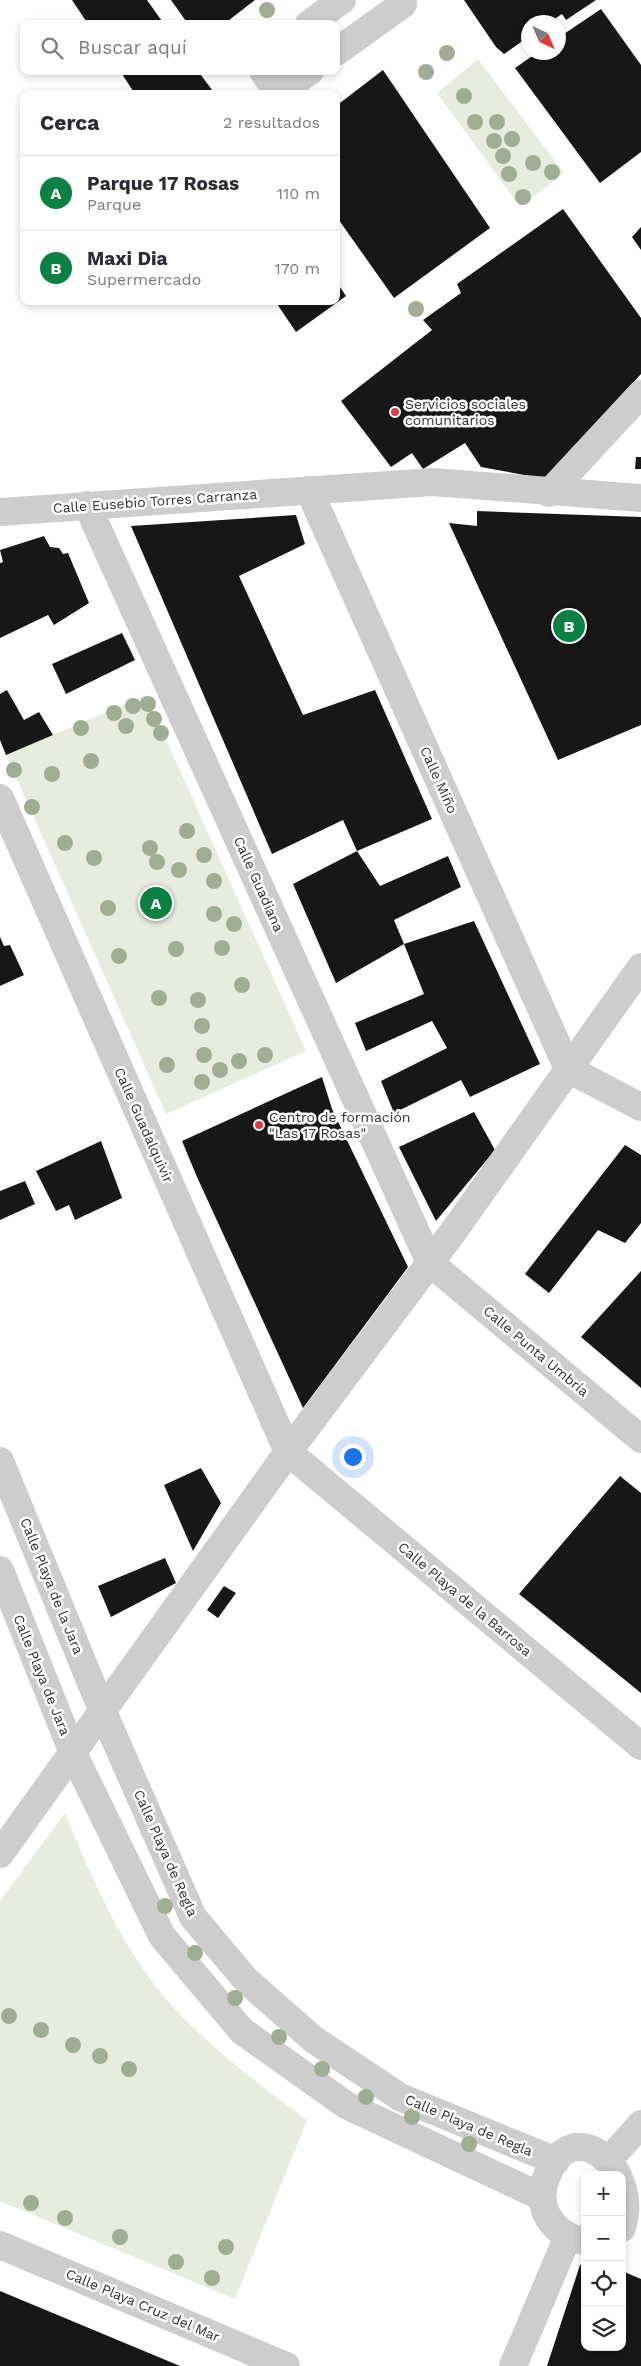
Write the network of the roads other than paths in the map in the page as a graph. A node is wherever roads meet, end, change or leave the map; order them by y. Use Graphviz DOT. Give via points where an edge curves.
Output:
graph roads {
  1 [pos="342,0"];
  2 [pos="400,0"];
  3 [pos="315,20"];
  4 [pos="340,49"];
  5 [pos="266,75"];
  6 [pos="304,75"];
  7 [pos="275,90"];
  8 [pos="284,90"];
  9 [pos="641,394"];
  10 [pos="309,490"];
  11 [pos="549,492"];
  12 [pos="641,498"];
  13 [pos="87,505"];
  14 [pos="0,512"];
  15 [pos="0,798"];
  16 [pos="641,967"];
  17 [pos="568,1069"];
  18 [pos="641,1107"];
  19 [pos="430,1263"];
  20 [pos="641,1439"];
  21 [pos="288,1452"];
  22 [pos="0,1461"];
  23 [pos="0,1570"];
  24 [pos="103,1712"];
  25 [pos="641,1746"];
  26 [pos="73,1753"];
  27 [pos="0,1854"];
  28 [pos="641,2124"];
  29 [pos="615,2153"];
  30 [pos="556,2161"];
  31 [pos="542,2197"];
  32 [pos="639,2197"];
  33 [pos="626,2222"];
  34 [pos="626,2230"];
  35 [pos="641,2237"];
  36 [pos="576,2238"];
  37 [pos="0,2245"];
  38 [pos="286,2366"];
  39 [pos="514,2366"];
  1 -- 3 [label="street"];
  2 -- 4 [label="street" via="403,4"];
  5 -- 7 [label="street"];
  6 -- 8 [label="street"];
  9 -- 11 [label="street"];
  10 -- 11 [label="street, Calle Eusebio Torres Carranza" via="432,482"];
  10 -- 13 [label="street, Calle Eusebio Torres Carranza"];
  10 -- 17 [label="street, Calle Miño"];
  11 -- 12 [label="street, Calle Eusebio Torres Carranza"];
  13 -- 14 [label="street, Calle Eusebio Torres Carranza"];
  13 -- 19 [label="street, Calle Guadiana"];
  15 -- 21 [label="street, Calle Guadalquivir"];
  16 -- 17 [label="street"];
  17 -- 18 [label="street"];
  17 -- 19 [label="street"];
  19 -- 20 [label="street, Calle Punta Umbría"];
  19 -- 21 [label="street"];
  21 -- 24 [label="street"];
  21 -- 25 [label="street, Calle Playa de la Barrosa"];
  22 -- 24 [label="street, Calle Playa de la Jara"];
  23 -- 26 [label="street, Calle Playa de Jara"];
  24 -- 26 [label="street"];
  24 -- 30 [label="street, Calle Playa de Regla" via="193,1917 246,1980 313,2039 400,2097"];
  26 -- 27 [label="street"];
  26 -- 31 [label="street, Calle Playa de Jara" via="162,1936 242,2031 346,2105"];
  28 -- 29 [label="street"];
  29 -- 30 [label="street" via="600,2147 584,2147 569,2151"];
  29 -- 32 [label="street" via="632,2172"];
  30 -- 31 [label="street" via="548,2171"];
  31 -- 36 [label="street" via="555,2226"];
  32 -- 33 [label="street"];
  34 -- 35 [label="street"];
  36 -- 39 [label="street"];
  37 -- 38 [label="street, Calle Playa Cruz del Mar"];
}
